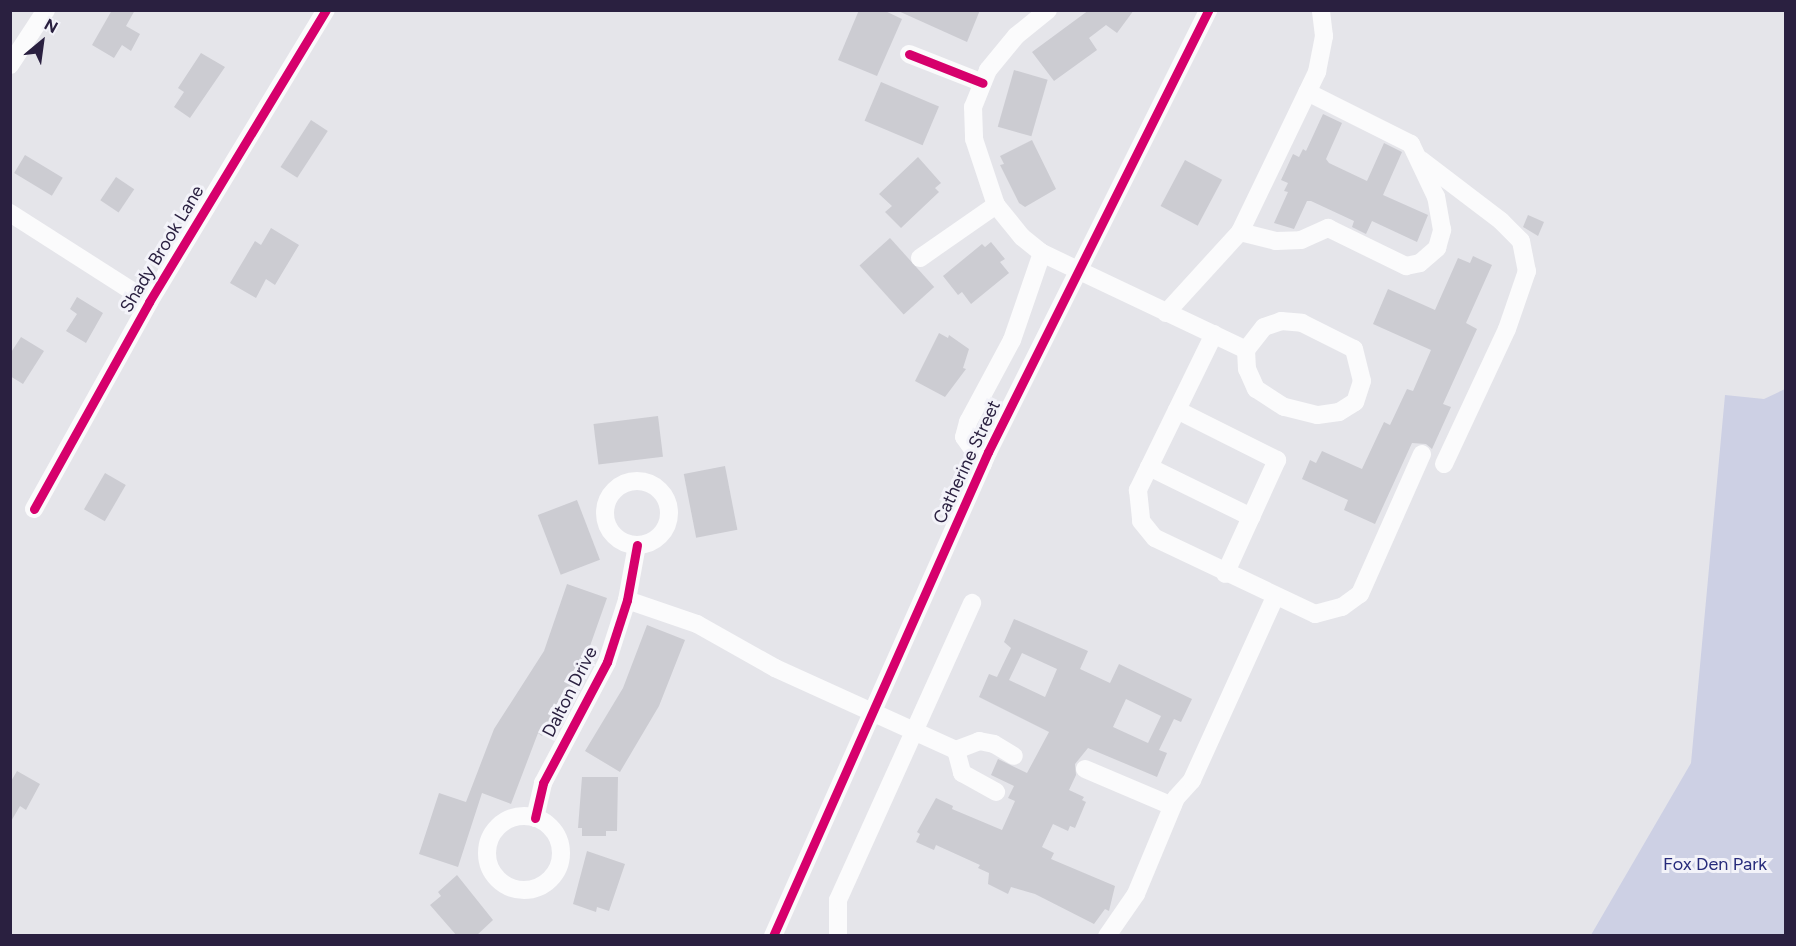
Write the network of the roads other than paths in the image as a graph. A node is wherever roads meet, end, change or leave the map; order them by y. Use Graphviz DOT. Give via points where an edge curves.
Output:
graph roads {
  1 [pos="46,10"];
  2 [pos="326,10"];
  3 [pos="1048,10"];
  4 [pos="1208,10"];
  5 [pos="1321,10"];
  6 [pos="909,54"];
  7 [pos="10,65"];
  8 [pos="983,84"];
  9 [pos="1307,92"];
  10 [pos="1421,160"];
  11 [pos="996,205"];
  12 [pos="10,213"];
  13 [pos="1240,232"];
  14 [pos="1042,253"];
  15 [pos="920,258"];
  16 [pos="1078,272"];
  17 [pos="149,302"];
  18 [pos="1166,313"];
  19 [pos="1214,334"];
  20 [pos="1246,350"];
  21 [pos="1177,410"];
  22 [pos="1422,454"];
  23 [pos="983,464"];
  24 [pos="1444,464"];
  25 [pos="1149,467"];
  26 [pos="34,509"];
  27 [pos="1251,517"];
  28 [pos="637,545"];
  29 [pos="1225,574"];
  30 [pos="1275,597"];
  31 [pos="627,600"];
  32 [pos="972,603"];
  33 [pos="872,713"];
  34 [pos="915,730"];
  35 [pos="956,750"];
  36 [pos="1014,756"];
  37 [pos="1085,769"];
  38 [pos="996,792"];
  39 [pos="1172,806"];
  40 [pos="535,818"];
  41 [pos="773,936"];
  42 [pos="837,936"];
  43 [pos="1107,936"];
  1 -- 7 [label="street"];
  2 -- 17 [label="street, Shady Brook Lane"];
  3 -- 8 [label="street" via="1017,36 988,70"];
  4 -- 16 [label="street, Catherine Street"];
  5 -- 9 [label="street" via="1324,36 1317,72"];
  6 -- 8 [label="street"];
  8 -- 11 [label="street" via="973,106 974,140"];
  9 -- 10 [label="street" via="1411,144"];
  9 -- 13 [label="street"];
  10 -- 13 [label="street" via="1436,197 1442,230 1437,248 1420,263 1406,266 1328,228 1301,240 1276,241"];
  10 -- 24 [label="street" via="1501,220 1521,241 1527,271 1507,329"];
  11 -- 14 [label="street" via="1022,237"];
  11 -- 15 [label="street"];
  12 -- 17 [label="street"];
  13 -- 18 [label="street"];
  14 -- 16 [label="street"];
  14 -- 23 [label="street" via="1012,340 964,436"];
  16 -- 18 [label="street"];
  16 -- 23 [label="street, Catherine Street"];
  17 -- 26 [label="street, Shady Brook Lane"];
  18 -- 19 [label="street"];
  19 -- 20 [label="street"];
  19 -- 21 [label="street"];
  20 -- 20 [label="street" via="1264,327 1281,321 1302,323 1330,333 1354,349 1362,381 1355,402 1339,412 1317,415 1284,407 1256,389 1247,369"];
  21 -- 25 [label="street"];
  21 -- 27 [label="street" via="1277,460"];
  22 -- 30 [label="street" via="1360,594 1342,607 1315,614"];
  23 -- 33 [label="street, Catherine Street"];
  25 -- 27 [label="street"];
  25 -- 29 [label="street" via="1138,490 1141,521 1155,538"];
  27 -- 29 [label="street"];
  28 -- 31 [label="street, Dalton Drive"];
  29 -- 30 [label="street"];
  30 -- 39 [label="street" via="1192,780"];
  31 -- 33 [label="street" via="697,624 775,668"];
  31 -- 40 [label="street, Dalton Drive" via="607,662 543,783"];
  32 -- 34 [label="street"];
  33 -- 34 [label="street"];
  33 -- 41 [label="street, Catherine Street"];
  34 -- 35 [label="street"];
  34 -- 42 [label="street" via="838,900"];
  35 -- 36 [label="street" via="979,741 994,744"];
  35 -- 38 [label="street" via="962,773"];
  37 -- 39 [label="street"];
  39 -- 43 [label="street" via="1136,894"];
  40 -- 40 [label="street" via="507,820 488,842 491,871 500,883 513,889 528,891 542,887 554,878 560,864 558,836"];
}
